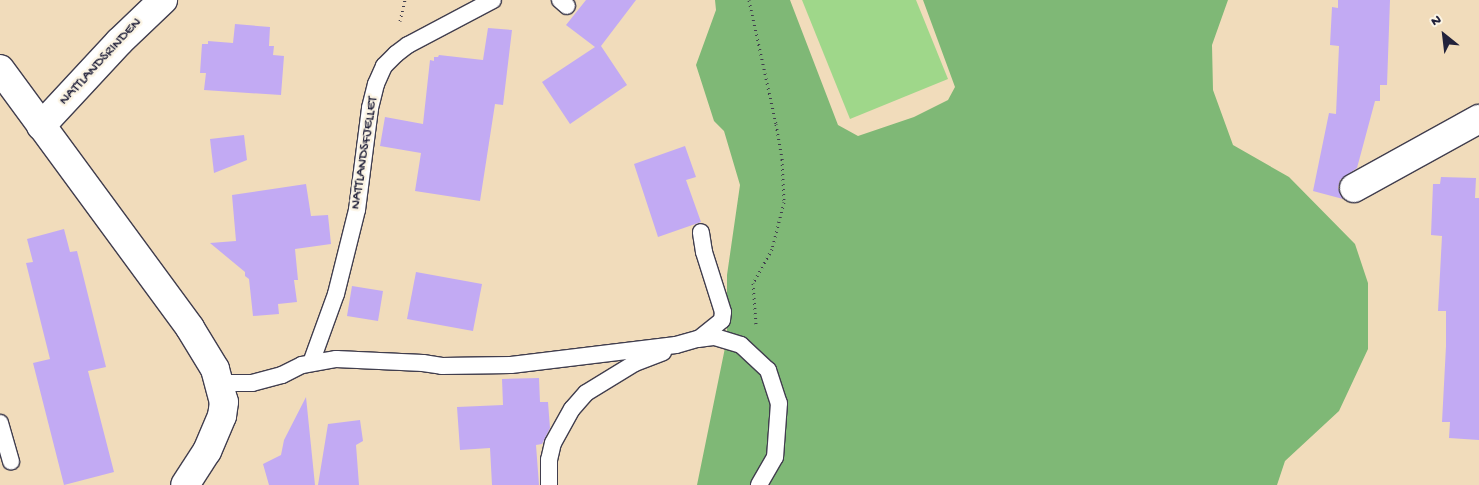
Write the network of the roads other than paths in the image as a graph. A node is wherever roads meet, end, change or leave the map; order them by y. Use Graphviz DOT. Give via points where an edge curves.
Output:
graph roads {
  1 [pos="163,0"];
  2 [pos="493,0"];
  3 [pos="2,78"];
  4 [pos="1479,119"];
  5 [pos="41,126"];
  6 [pos="1354,188"];
  7 [pos="701,232"];
  8 [pos="700,338"];
  9 [pos="311,363"];
  10 [pos="222,387"];
  11 [pos="0,423"];
  12 [pos="11,461"];
  13 [pos="184,485"];
  14 [pos="549,485"];
  15 [pos="759,485"];
  1 -- 5 [label="street, NATTLANDSRINDEN"];
  2 -- 9 [label="lane, NATTLANDSFJELLET" via="408,46 384,66 370,108 357,210 336,294"];
  3 -- 5 [label="street"];
  4 -- 6 [label="street"];
  5 -- 10 [label="street" via="204,348"];
  7 -- 8 [label="lane" via="723,312 722,320"];
  8 -- 9 [label="lane" via="676,345 511,365 442,366 336,359"];
  8 -- 14 [label="lane" via="635,363 586,392 572,409 553,443"];
  8 -- 15 [label="lane" via="715,337 741,345 768,370 779,403 775,457"];
  9 -- 10 [label="lane" via="302,364 282,375"];
  10 -- 13 [label="street" via="224,402 217,432"];
  11 -- 12 [label="lane"];
}
